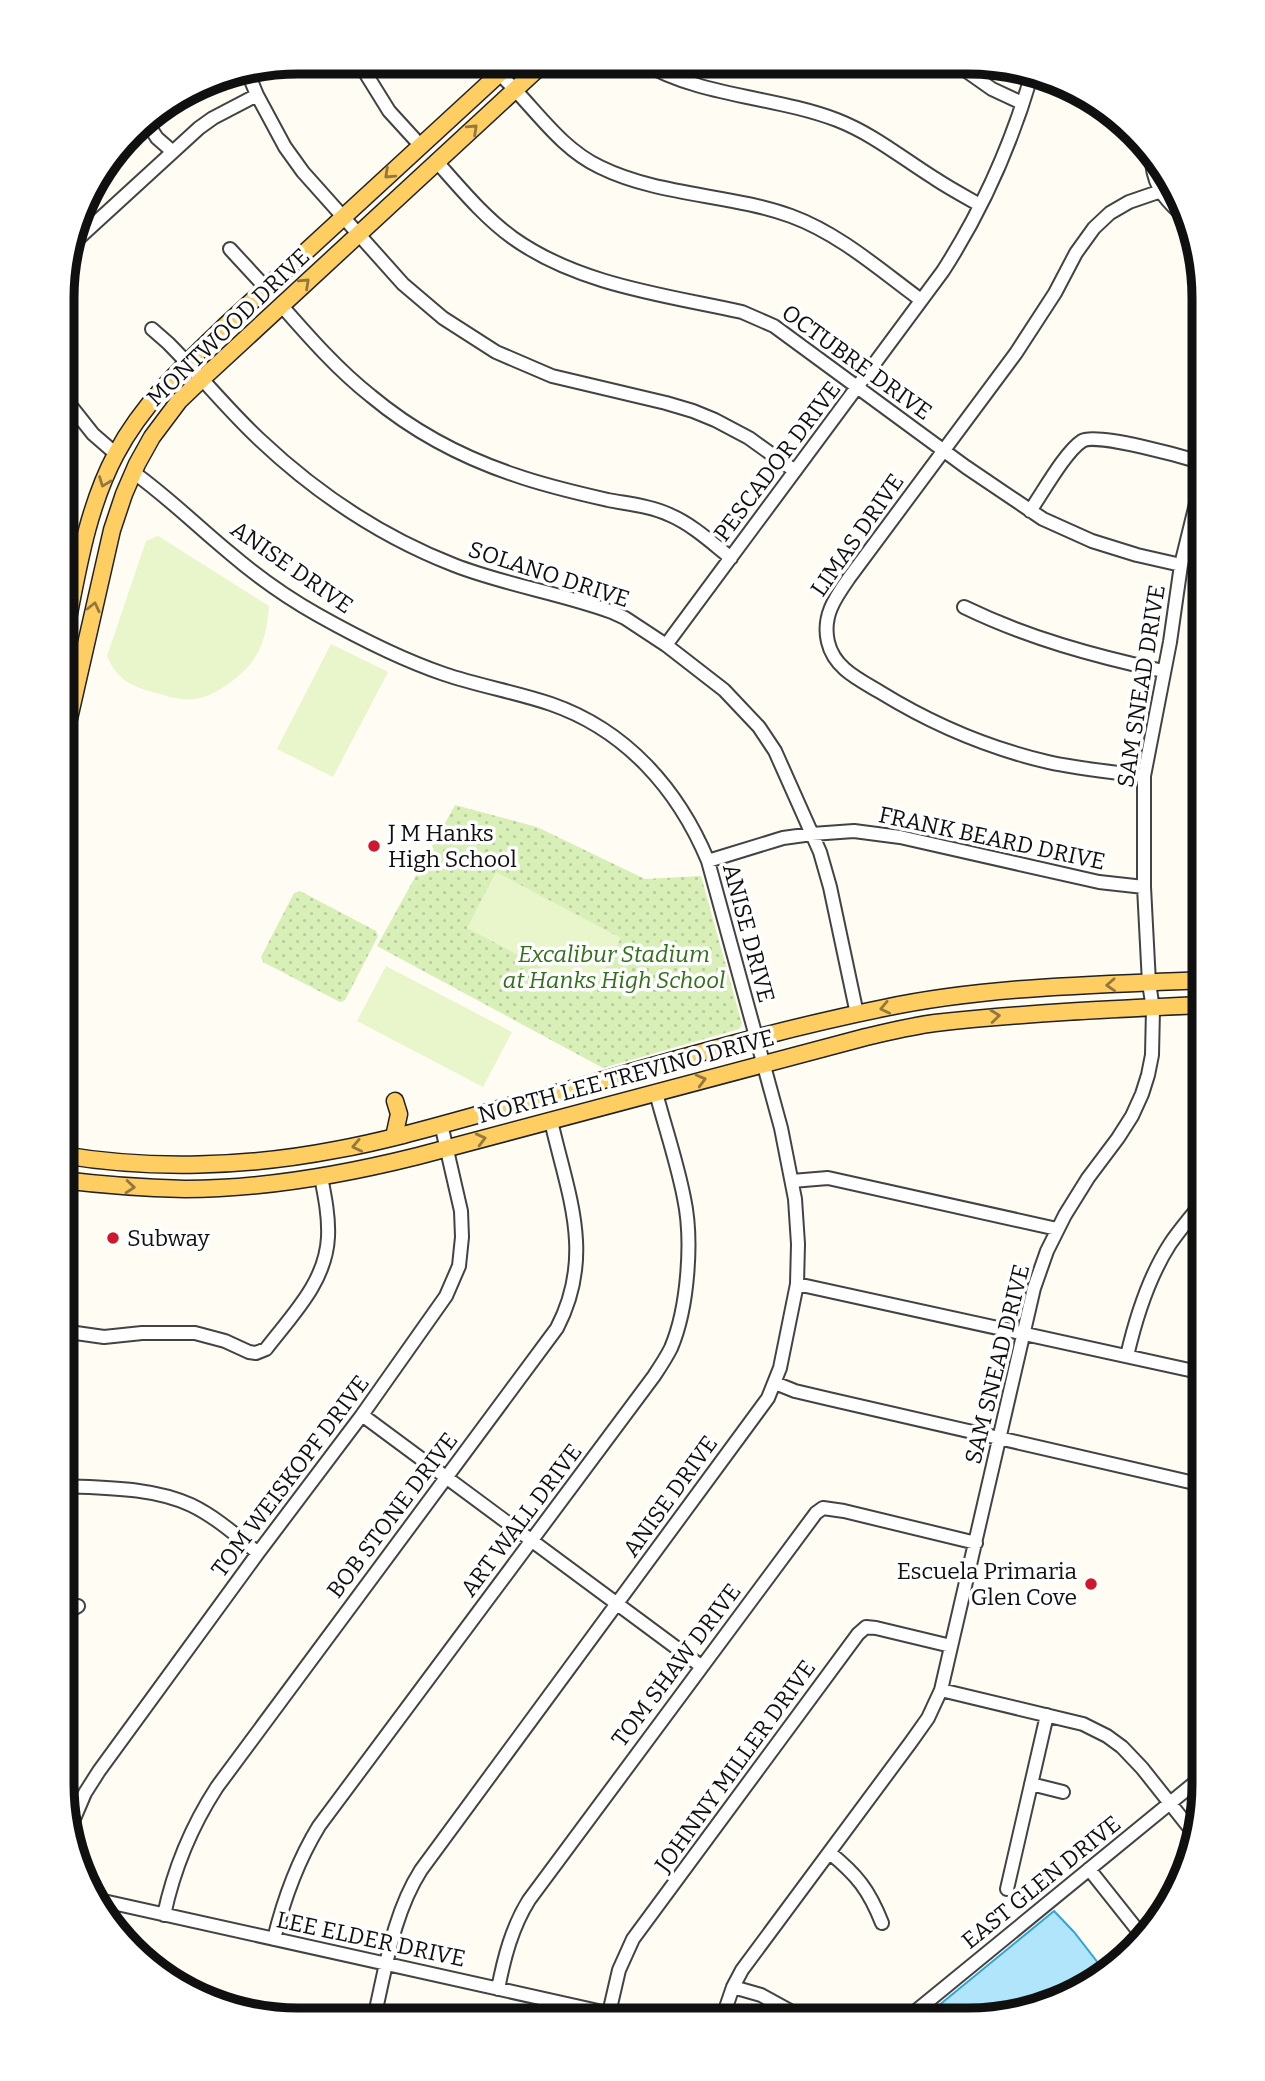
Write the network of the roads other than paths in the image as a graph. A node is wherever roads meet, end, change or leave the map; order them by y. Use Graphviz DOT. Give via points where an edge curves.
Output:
graph roads {
  1 [pos="366,74"];
  2 [pos="487,74"];
  3 [pos="499,74"];
  4 [pos="532,74"];
  5 [pos="667,74"];
  6 [pos="971,74"];
  7 [pos="250,79"];
  8 [pos="1029,82"];
  9 [pos="515,90"];
  10 [pos="257,95"];
  11 [pos="1022,103"];
  12 [pos="151,128"];
  13 [pos="420,145"];
  14 [pos="173,152"];
  15 [pos="437,162"];
  16 [pos="1154,174"];
  17 [pos="1161,191"];
  18 [pos="1169,201"];
  19 [pos="980,205"];
  20 [pos="343,216"];
  21 [pos="358,233"];
  22 [pos="82,235"];
  23 [pos="230,249"];
  24 [pos="266,288"];
  25 [pos="921,300"];
  26 [pos="281,305"];
  27 [pos="152,329"];
  28 [pos="187,362"];
  29 [pos="202,379"];
  30 [pos="859,386"];
  31 [pos="74,409"];
  32 [pos="944,450"];
  33 [pos="116,454"];
  34 [pos="1192,460"];
  35 [pos="795,471"];
  36 [pos="133,472"];
  37 [pos="1030,511"];
  38 [pos="1192,521"];
  39 [pos="74,542"];
  40 [pos="84,545"];
  41 [pos="731,558"];
  42 [pos="1181,565"];
  43 [pos="74,592"];
  44 [pos="964,607"];
  45 [pos="666,645"];
  46 [pos="74,671"];
  47 [pos="1163,671"];
  48 [pos="1144,776"];
  49 [pos="812,834"];
  50 [pos="708,861"];
  51 [pos="1144,887"];
  52 [pos="1192,981"];
  53 [pos="1149,983"];
  54 [pos="942,998"];
  55 [pos="1192,1006"];
  56 [pos="1153,1009"];
  57 [pos="857,1014"];
  58 [pos="947,1023"];
  59 [pos="756,1039"];
  60 [pos="762,1063"];
  61 [pos="656,1093"];
  62 [pos="396,1101"];
  63 [pos="551,1121"];
  64 [pos="441,1124"];
  65 [pos="394,1137"];
  66 [pos="445,1148"];
  67 [pos="74,1156"];
  68 [pos="243,1161"];
  69 [pos="321,1177"];
  70 [pos="74,1181"];
  71 [pos="792,1181"];
  72 [pos="247,1186"];
  73 [pos="1191,1216"];
  74 [pos="1057,1229"];
  75 [pos="797,1284"];
  76 [pos="1023,1332"];
  77 [pos="74,1333"];
  78 [pos="1126,1356"];
  79 [pos="1191,1370"];
  80 [pos="775,1383"];
  81 [pos="362,1415"];
  82 [pos="1000,1439"];
  83 [pos="446,1477"];
  84 [pos="1191,1482"];
  85 [pos="74,1487"];
  86 [pos="532,1541"];
  87 [pos="976,1543"];
  88 [pos="258,1553"];
  89 [pos="617,1604"];
  90 [pos="79,1606"];
  91 [pos="74,1608"];
  92 [pos="951,1646"];
  93 [pos="701,1666"];
  94 [pos="941,1690"];
  95 [pos="1047,1715"];
  96 [pos="1031,1784"];
  97 [pos="1191,1786"];
  98 [pos="1063,1792"];
  99 [pos="1170,1804"];
  100 [pos="76,1814"];
  101 [pos="1187,1825"];
  102 [pos="830,1853"];
  103 [pos="1089,1870"];
  104 [pos="1007,1889"];
  105 [pos="107,1902"];
  106 [pos="164,1915"];
  107 [pos="882,1923"];
  108 [pos="1137,1929"];
  109 [pos="274,1939"];
  110 [pos="386,1963"];
  111 [pos="733,1987"];
  112 [pos="498,1989"];
  113 [pos="376,2008"];
  114 [pos="586,2008"];
  115 [pos="610,2008"];
  116 [pos="726,2008"];
  117 [pos="785,2008"];
  118 [pos="920,2008"];
  1 -- 13 [label="street"];
  2 -- 13 [label="main road, MONTWOOD DRIVE"];
  3 -- 9 [label="street"];
  4 -- 9 [label="main road, MONTWOOD DRIVE"];
  5 -- 19 [label="street" via="838,120"];
  6 -- 11 [label="street"];
  7 -- 10 [label="street"];
  8 -- 11 [label="street, PESCADOR DRIVE"];
  15 -- 9 [label="main road, MONTWOOD DRIVE, one-way"];
  9 -- 25 [label="street" via="564,143 601,168 646,183 791,216 844,243"];
  10 -- 14 [label="street" via="213,118"];
  10 -- 20 [label="street" via="285,147"];
  11 -- 19 [label="street, PESCADOR DRIVE"];
  12 -- 14 [label="street"];
  13 -- 20 [label="main road, MONTWOOD DRIVE, one-way"];
  14 -- 22 [label="street"];
  15 -- 21 [label="main road, MONTWOOD DRIVE"];
  15 -- 30 [label="street, OCTUBRE DRIVE" via="495,224 530,249 590,276 759,318"];
  16 -- 17 [label="street"];
  17 -- 18 [label="street"];
  17 -- 32 [label="street, LIMAS DRIVE" via="1129,202 1094,228 1016,353"];
  19 -- 25 [label="street, PESCADOR DRIVE" via="958,248"];
  20 -- 21 [label="street"];
  20 -- 24 [label="main road, MONTWOOD DRIVE"];
  26 -- 21 [label="main road, MONTWOOD DRIVE, one-way"];
  21 -- 35 [label="street" via="422,302 496,352 552,376 693,411 732,428"];
  23 -- 24 [label="street"];
  24 -- 28 [label="main road, MONTWOOD DRIVE"];
  25 -- 30 [label="street, PESCADOR DRIVE"];
  26 -- 29 [label="main road, MONTWOOD DRIVE"];
  26 -- 41 [label="street" via="321,351 372,397 453,449 537,482 665,513"];
  27 -- 28 [label="street, SOLANO DRIVE"];
  28 -- 29 [label="street, SOLANO DRIVE"];
  28 -- 33 [label="main road, MONTWOOD DRIVE" via="153,399"];
  29 -- 36 [label="main road, MONTWOOD DRIVE" via="165,419"];
  29 -- 45 [label="street, SOLANO DRIVE" via="288,464 328,497 383,530 453,565 612,611"];
  30 -- 32 [label="street, OCTUBRE DRIVE"];
  30 -- 35 [label="street, PESCADOR DRIVE"];
  31 -- 33 [label="street"];
  32 -- 37 [label="street, OCTUBRE DRIVE"];
  32 -- 48 [label="street, LIMAS DRIVE" via="831,605 826,630 835,660 899,704 979,742 1048,762"];
  33 -- 40 [label="main road, MONTWOOD DRIVE, one-way"];
  34 -- 37 [label="street" via="1103,438 1084,439"];
  35 -- 41 [label="street, PESCADOR DRIVE"];
  46 -- 36 [label="main road, MONTWOOD DRIVE, one-way" via="112,530"];
  36 -- 50 [label="street, ANISE DRIVE" via="248,568 339,627 442,673 564,709 611,734 661,780"];
  37 -- 42 [label="street, OCTUBRE DRIVE" via="1092,541"];
  38 -- 42 [label="street, SAM SNEAD DRIVE"];
  39 -- 40 [label="street"];
  40 -- 43 [label="main road, MONTWOOD DRIVE"];
  41 -- 45 [label="street, PESCADOR DRIVE"];
  42 -- 47 [label="street, SAM SNEAD DRIVE"];
  44 -- 47 [label="street" via="1046,641"];
  45 -- 49 [label="street, SOLANO DRIVE" via="724,690 759,727 775,751"];
  47 -- 48 [label="street, SAM SNEAD DRIVE"];
  48 -- 51 [label="street, SAM SNEAD DRIVE"];
  49 -- 50 [label="street, FRANK BEARD DRIVE"];
  49 -- 51 [label="street, FRANK BEARD DRIVE" via="854,831 887,835 1099,882"];
  49 -- 57 [label="street, SOLANO DRIVE" via="830,887"];
  50 -- 59 [label="street, ANISE DRIVE"];
  51 -- 53 [label="street, SAM SNEAD DRIVE"];
  52 -- 53 [label="main road, NORTH LEE TREVINO DRIVE"];
  53 -- 54 [label="main road, NORTH LEE TREVINO DRIVE, one-way"];
  53 -- 56 [label="street, SAM SNEAD DRIVE"];
  54 -- 57 [label="main road, NORTH LEE TREVINO DRIVE, one-way"];
  54 -- 58 [label="main road"];
  55 -- 56 [label="main road, NORTH LEE TREVINO DRIVE"];
  58 -- 56 [label="main road, NORTH LEE TREVINO DRIVE, one-way" via="1057,1011"];
  56 -- 74 [label="street, SAM SNEAD DRIVE" via="1152,1055 1142,1094"];
  57 -- 59 [label="main road, NORTH LEE TREVINO DRIVE"];
  58 -- 60 [label="main road, NORTH LEE TREVINO DRIVE"];
  59 -- 60 [label="street, ANISE DRIVE"];
  59 -- 64 [label="main road, NORTH LEE TREVINO DRIVE"];
  61 -- 60 [label="main road, NORTH LEE TREVINO DRIVE, one-way"];
  60 -- 71 [label="street, ANISE DRIVE"];
  61 -- 63 [label="main road, NORTH LEE TREVINO DRIVE"];
  61 -- 86 [label="street, ART WALL DRIVE" via="685,1200 688,1259 678,1325 672,1346 654,1376"];
  62 -- 65 [label="main road" via="399,1114"];
  66 -- 63 [label="main road, NORTH LEE TREVINO DRIVE, one-way"];
  63 -- 83 [label="street, BOB STONE DRIVE" via="575,1219 577,1256 571,1295 557,1328"];
  64 -- 65 [label="main road, NORTH LEE TREVINO DRIVE"];
  64 -- 66 [label="street, TOM WEISKOPF DRIVE"];
  65 -- 68 [label="main road, NORTH LEE TREVINO DRIVE, one-way" via="333,1151"];
  66 -- 69 [label="main road, NORTH LEE TREVINO DRIVE"];
  66 -- 81 [label="street, TOM WEISKOPF DRIVE" via="461,1211 459,1266 438,1310"];
  67 -- 68 [label="main road, NORTH LEE TREVINO DRIVE" via="157,1164"];
  68 -- 72 [label="main road"];
  69 -- 72 [label="main road, NORTH LEE TREVINO DRIVE"];
  69 -- 77 [label="street" via="329,1234 325,1259 308,1296 266,1349 248,1352 195,1334 104,1337"];
  70 -- 72 [label="main road, NORTH LEE TREVINO DRIVE, one-way" via="142,1188"];
  71 -- 74 [label="street" via="828,1178"];
  71 -- 75 [label="street, ANISE DRIVE"];
  73 -- 78 [label="street" via="1151,1280"];
  74 -- 76 [label="street, SAM SNEAD DRIVE"];
  75 -- 76 [label="street"];
  75 -- 80 [label="street, ANISE DRIVE"];
  76 -- 78 [label="street"];
  76 -- 82 [label="street, SAM SNEAD DRIVE"];
  78 -- 79 [label="street"];
  80 -- 82 [label="street"];
  80 -- 89 [label="street, ANISE DRIVE"];
  81 -- 83 [label="street"];
  81 -- 88 [label="street, TOM WEISKOPF DRIVE"];
  82 -- 84 [label="street"];
  82 -- 87 [label="street, SAM SNEAD DRIVE"];
  83 -- 86 [label="street"];
  83 -- 106 [label="street, BOB STONE DRIVE" via="202,1810 183,1847"];
  85 -- 88 [label="street" via="148,1492 180,1501 206,1513"];
  86 -- 89 [label="street"];
  86 -- 109 [label="street, ART WALL DRIVE" via="319,1826 293,1875"];
  87 -- 92 [label="street, SAM SNEAD DRIVE"];
  87 -- 93 [label="street, TOM SHAW DRIVE" via="823,1508"];
  88 -- 100 [label="street, TOM WEISKOPF DRIVE" via="99,1771"];
  89 -- 93 [label="street"];
  89 -- 110 [label="street, ANISE DRIVE" via="421,1870 397,1920"];
  90 -- 91 [label="street"];
  92 -- 94 [label="street, SAM SNEAD DRIVE"];
  92 -- 115 [label="street, JOHNNY MILLER DRIVE" via="876,1628 858,1634 633,1939 619,1970"];
  93 -- 112 [label="street, TOM SHAW DRIVE" via="529,1900 517,1923"];
  94 -- 95 [label="street"];
  94 -- 102 [label="street, SAM SNEAD DRIVE" via="928,1718"];
  95 -- 96 [label="street"];
  95 -- 99 [label="street" via="1107,1736 1142,1768"];
  96 -- 98 [label="street"];
  96 -- 104 [label="street"];
  97 -- 99 [label="street, EAST GLEN DRIVE"];
  99 -- 101 [label="street"];
  99 -- 103 [label="street, EAST GLEN DRIVE"];
  102 -- 107 [label="street" via="860,1880"];
  102 -- 111 [label="street, SAM SNEAD DRIVE" via="753,1953"];
  103 -- 108 [label="street"];
  103 -- 118 [label="street, EAST GLEN DRIVE"];
  105 -- 106 [label="street, LEE ELDER DRIVE"];
  106 -- 109 [label="street, LEE ELDER DRIVE"];
  109 -- 110 [label="street, LEE ELDER DRIVE"];
  110 -- 112 [label="street, LEE ELDER DRIVE"];
  110 -- 113 [label="street, ANISE DRIVE"];
  111 -- 116 [label="street, SAM SNEAD DRIVE"];
  111 -- 117 [label="street"];
  112 -- 114 [label="street, LEE ELDER DRIVE"];
}
